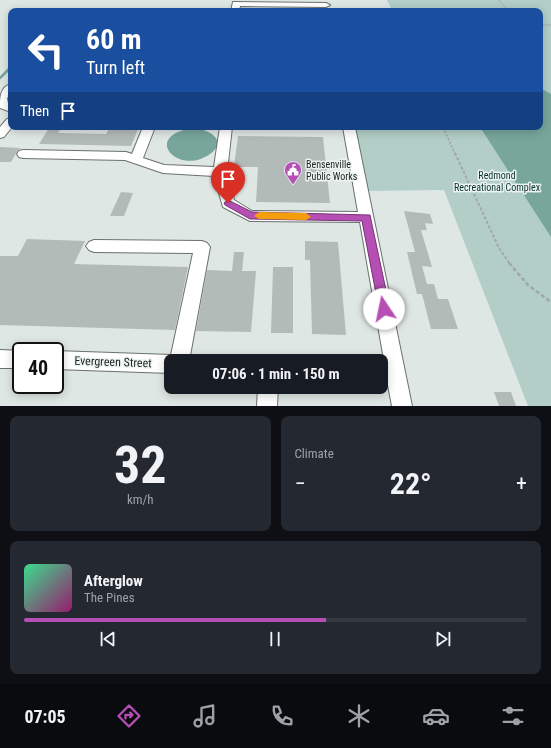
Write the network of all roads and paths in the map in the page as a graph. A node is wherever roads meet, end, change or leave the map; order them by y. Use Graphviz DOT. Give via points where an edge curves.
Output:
graph roads {
  1 [pos="499,0"];
  2 [pos="326,5"];
  3 [pos="235,8"];
  4 [pos="314,8"];
  5 [pos="506,8"];
  6 [pos="8,90"];
  7 [pos="8,108"];
  8 [pos="8,125"];
  9 [pos="148,130"];
  10 [pos="226,130"];
  11 [pos="350,130"];
  12 [pos="444,130"];
  13 [pos="0,134"];
  14 [pos="23,154"];
  15 [pos="136,160"];
  16 [pos="220,172"];
  17 [pos="366,217"];
  18 [pos="94,246"];
  19 [pos="551,302"];
  20 [pos="180,354"];
  21 [pos="386,354"];
  22 [pos="0,359"];
  23 [pos="12,359"];
  24 [pos="64,360"];
  25 [pos="164,364"];
  26 [pos="388,370"];
  27 [pos="268,394"];
  28 [pos="267,406"];
  29 [pos="402,406"];
  1 -- 5 [label="path"];
  2 -- 4 [label="street"];
  3 -- 4 [label="street" via="236,4"];
  6 -- 7 [label="street" via="2,98 3,105"];
  8 -- 13 [label="street"];
  9 -- 15 [label="street"];
  10 -- 16 [label="street"];
  11 -- 17 [label="street"];
  12 -- 19 [label="path" via="498,248 522,279"];
  14 -- 15 [label="street" via="126,156"];
  15 -- 16 [label="street" via="163,169"];
  16 -- 17 [label="street" via="228,203 250,216"];
  17 -- 21 [label="street"];
  18 -- 20 [label="street" via="202,247"];
  22 -- 23 [label="street"];
  24 -- 25 [label="street, Evergreen Street"];
  26 -- 29 [label="street"];
  27 -- 28 [label="street"];
}
